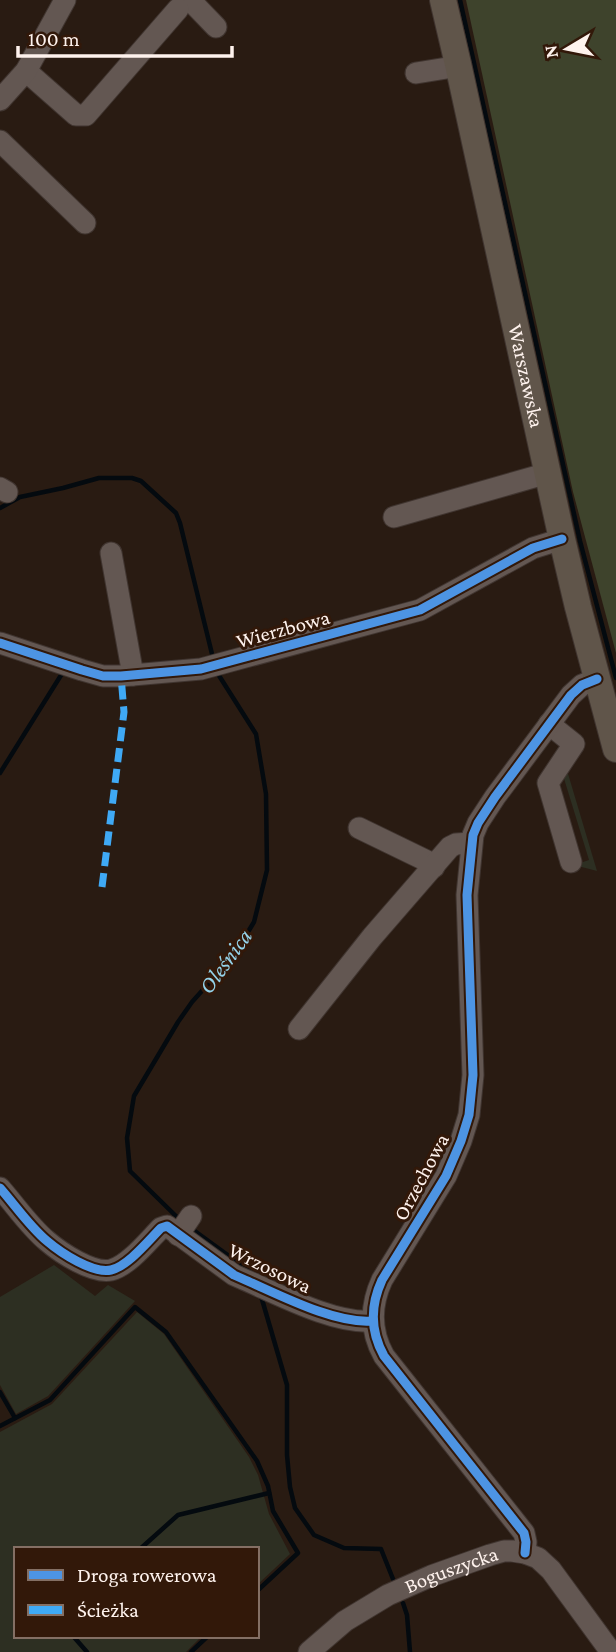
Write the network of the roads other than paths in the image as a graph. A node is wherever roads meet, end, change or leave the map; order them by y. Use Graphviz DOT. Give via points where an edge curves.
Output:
graph roads {
  1 [pos="65,0"];
  2 [pos="443,0"];
  3 [pos="184,4"];
  4 [pos="216,27"];
  5 [pos="458,64"];
  6 [pos="26,71"];
  7 [pos="416,73"];
  8 [pos="0,100"];
  9 [pos="0,141"];
  10 [pos="85,223"];
  11 [pos="548,473"];
  12 [pos="394,517"];
  13 [pos="562,539"];
  14 [pos="111,553"];
  15 [pos="0,643"];
  16 [pos="133,675"];
  17 [pos="597,679"];
  18 [pos="549,724"];
  19 [pos="615,742"];
  20 [pos="359,828"];
  21 [pos="471,843"];
  22 [pos="571,862"];
  23 [pos="434,866"];
  24 [pos="299,1029"];
  25 [pos="0,1188"];
  26 [pos="191,1216"];
  27 [pos="178,1235"];
  28 [pos="372,1321"];
  29 [pos="525,1553"];
  30 [pos="309,1652"];
  31 [pos="611,1652"];
  1 -- 6 [label="street"];
  2 -- 5 [label="main road, Warszawska"];
  3 -- 4 [label="street"];
  3 -- 6 [label="street" via="86,115 76,116"];
  5 -- 7 [label="street"];
  5 -- 11 [label="main road, Warszawska"];
  6 -- 8 [label="street"];
  9 -- 10 [label="street"];
  11 -- 12 [label="street"];
  11 -- 13 [label="main road, Warszawska"];
  13 -- 16 [label="street, Wierzbowa" via="533,548 420,610 201,669"];
  13 -- 17 [label="main road, Warszawska"];
  14 -- 16 [label="street"];
  15 -- 16 [label="street, Wierzbowa" via="103,676"];
  17 -- 18 [label="street, Orzechowa" via="582,684"];
  17 -- 19 [label="main road, Warszawska"];
  18 -- 21 [label="street, Orzechowa" via="485,812"];
  18 -- 22 [label="street" via="574,744 548,783"];
  20 -- 23 [label="street"];
  21 -- 23 [label="street" via="454,845"];
  21 -- 28 [label="street, Orzechowa" via="467,895 473,1075 469,1115 446,1176 382,1280"];
  23 -- 24 [label="street"];
  25 -- 27 [label="street" via="47,1241 100,1271 126,1262 161,1228 167,1226"];
  26 -- 27 [label="street"];
  27 -- 28 [label="street, Wrzosowa" via="234,1275 267,1290 341,1318"];
  28 -- 29 [label="street" via="379,1348 389,1363 524,1532"];
  29 -- 30 [label="street, Boguszycka" via="497,1552 407,1586 345,1621"];
  29 -- 31 [label="street, Boguszycka" via="551,1570"];
}
